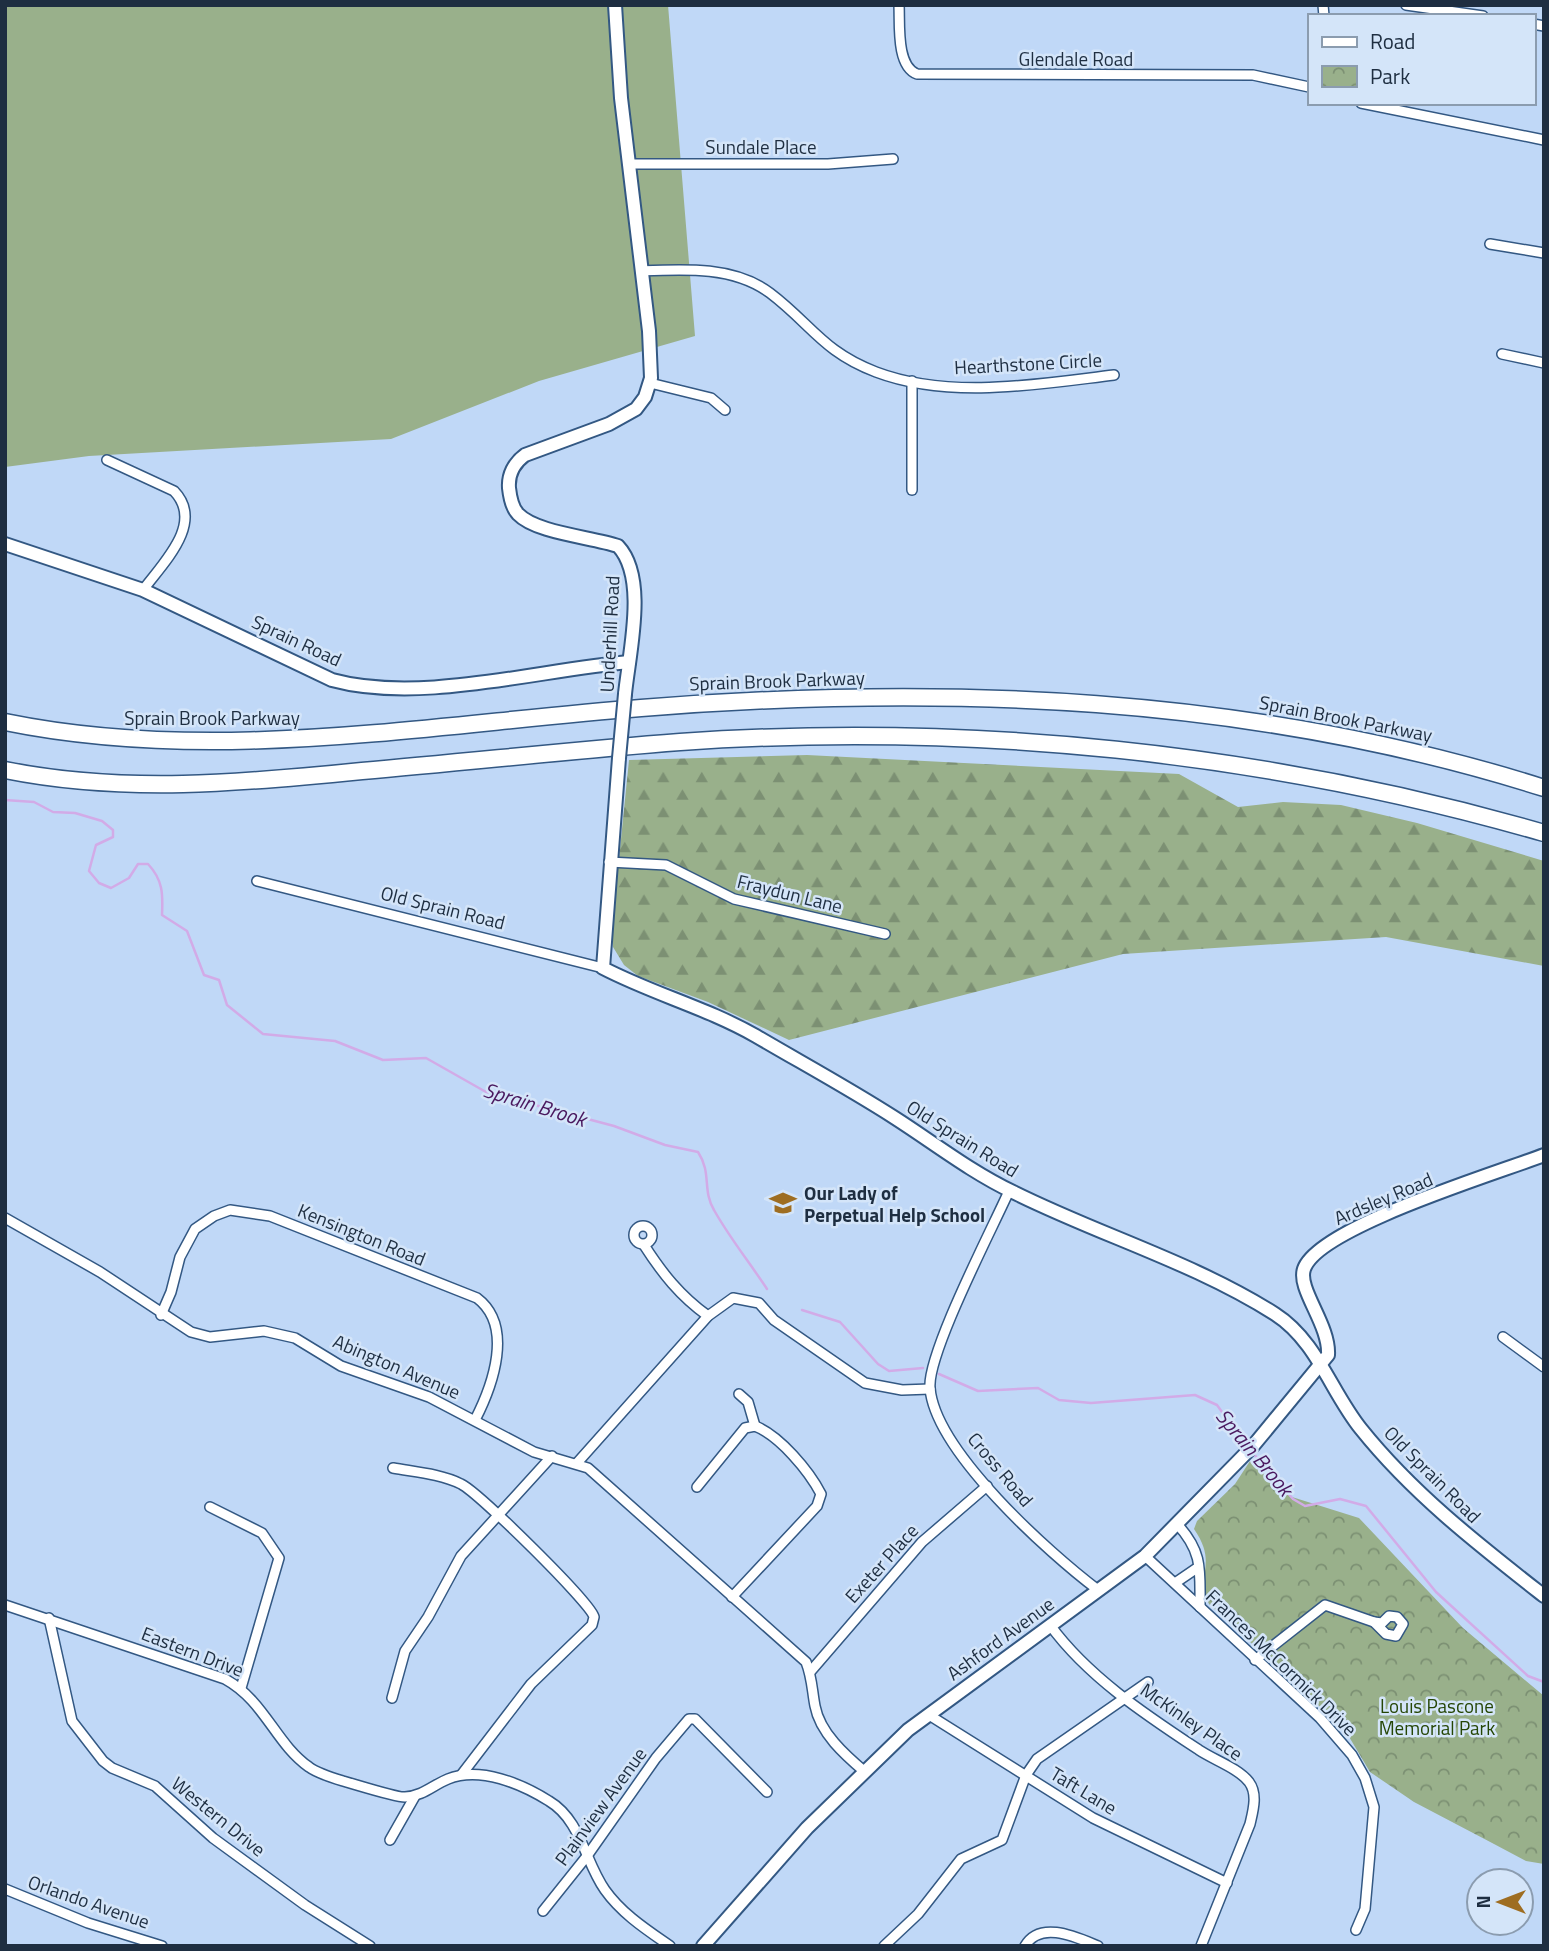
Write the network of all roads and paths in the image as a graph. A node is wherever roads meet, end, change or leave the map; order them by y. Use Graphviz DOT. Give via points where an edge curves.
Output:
graph roads {
  1 [pos="615,5"];
  2 [pos="899,5"];
  3 [pos="1406,5"];
  4 [pos="1469,14"];
  5 [pos="1308,87"];
  6 [pos="1371,105"];
  7 [pos="1544,140"];
  8 [pos="893,159"];
  9 [pos="629,164"];
  10 [pos="1490,244"];
  11 [pos="1544,253"];
  12 [pos="641,271"];
  13 [pos="1502,354"];
  14 [pos="1544,363"];
  15 [pos="1114,375"];
  16 [pos="912,381"];
  17 [pos="650,383"];
  18 [pos="726,410"];
  19 [pos="107,460"];
  20 [pos="912,490"];
  21 [pos="5,544"];
  22 [pos="143,590"];
  23 [pos="629,662"];
  24 [pos="5,722"];
  25 [pos="5,770"];
  26 [pos="1544,788"];
  27 [pos="1544,833"];
  28 [pos="610,862"];
  29 [pos="257,881"];
  30 [pos="885,934"];
  31 [pos="603,968"];
  32 [pos="1544,1155"];
  33 [pos="1009,1191"];
  34 [pos="5,1218"];
  35 [pos="644,1245"];
  36 [pos="161,1315"];
  37 [pos="708,1316"];
  38 [pos="1503,1337"];
  39 [pos="1322,1365"];
  40 [pos="1544,1367"];
  41 [pos="930,1389"];
  42 [pos="738,1394"];
  43 [pos="475,1420"];
  44 [pos="755,1426"];
  45 [pos="552,1456"];
  46 [pos="577,1463"];
  47 [pos="393,1468"];
  48 [pos="987,1486"];
  49 [pos="697,1487"];
  50 [pos="210,1507"];
  51 [pos="497,1513"];
  52 [pos="1177,1524"];
  53 [pos="1145,1556"];
  54 [pos="1197,1568"];
  55 [pos="1175,1583"];
  56 [pos="1098,1590"];
  57 [pos="1544,1596"];
  58 [pos="732,1597"];
  59 [pos="5,1605"];
  60 [pos="1200,1607"];
  61 [pos="50,1618"];
  62 [pos="1374,1622"];
  63 [pos="1051,1626"];
  64 [pos="1255,1660"];
  65 [pos="810,1672"];
  66 [pos="1147,1682"];
  67 [pos="241,1688"];
  68 [pos="392,1698"];
  69 [pos="1127,1698"];
  70 [pos="929,1715"];
  71 [pos="865,1772"];
  72 [pos="462,1774"];
  73 [pos="1027,1775"];
  74 [pos="767,1792"];
  75 [pos="415,1796"];
  76 [pos="390,1840"];
  77 [pos="587,1856"];
  78 [pos="1227,1883"];
  79 [pos="5,1889"];
  80 [pos="543,1911"];
  81 [pos="1356,1930"];
  82 [pos="162,1946"];
  83 [pos="370,1946"];
  84 [pos="670,1946"];
  85 [pos="703,1946"];
  86 [pos="884,1946"];
  87 [pos="1025,1946"];
  88 [pos="1098,1946"];
  89 [pos="1201,1946"];
  1 -- 9 [label="street"];
  2 -- 5 [label="street, Glendale Road" via="903,59 917,74 1253,75"];
  3 -- 4 [label="street"];
  6 -- 7 [label="street"];
  8 -- 9 [label="street, Sundale Place" via="828,164"];
  9 -- 12 [label="street"];
  10 -- 11 [label="street"];
  12 -- 16 [label="street, Hearthstone Circle" via="716,272 750,282 770,292 835,352 877,372"];
  12 -- 17 [label="street"];
  13 -- 14 [label="street"];
  15 -- 16 [label="street, Hearthstone Circle" via="983,386"];
  16 -- 20 [label="street"];
  17 -- 18 [label="street" via="711,398"];
  17 -- 23 [label="street, Underhill Road" via="636,409 525,455 516,461 509,479 512,502 521,516 541,526 618,546 624,553 632,567 634,598"];
  19 -- 22 [label="street" via="174,491 187,516 184,532"];
  21 -- 22 [label="street, Sprain Road"];
  22 -- 23 [label="street, Sprain Road" via="332,680 355,686 432,687"];
  23 -- 28 [label="street, Underhill Road, bridge"];
  24 -- 26 [label="highway, Sprain Brook Parkway" via="122,739 242,741 740,701 874,697 1031,700 1175,710 1308,729 1427,755"];
  25 -- 27 [label="highway" via="113,784 212,785 698,741 943,738 1109,749 1242,766 1406,797"];
  28 -- 30 [label="street, Fraydun Lane" via="666,865 734,899"];
  28 -- 31 [label="street, Underhill Road"];
  29 -- 31 [label="street, Old Sprain Road"];
  31 -- 33 [label="street, Old Sprain Road" via="753,1035 893,1116"];
  32 -- 39 [label="street, Ardsley Road" via="1367,1221 1319,1250 1304,1267 1303,1278 1328,1341"];
  33 -- 39 [label="street, Old Sprain Road" via="1179,1264 1276,1315 1302,1338"];
  33 -- 41 [label="street, Cross Road" via="935,1356"];
  34 -- 36 [label="street, Abington Avenue" via="100,1272"];
  35 -- 37 [label="street" via="687,1301"];
  36 -- 43 [label="street, Abington Avenue" via="210,1337 264,1331 295,1338 341,1366 429,1397"];
  36 -- 43 [label="street, Kensington Road" via="180,1257 195,1229 230,1210 271,1216 487,1305 494,1313 498,1348"];
  37 -- 41 [label="street" via="733,1298 759,1303 774,1320 865,1383 902,1390"];
  37 -- 46 [label="street"];
  38 -- 40 [label="street"];
  39 -- 52 [label="street, Ashford Avenue"];
  39 -- 57 [label="street, Old Sprain Road" via="1359,1426 1393,1465 1457,1528"];
  41 -- 48 [label="street, Cross Road" via="937,1414"];
  42 -- 44 [label="street" via="748,1402"];
  43 -- 45 [label="street, Abington Avenue" via="534,1452"];
  44 -- 49 [label="street" via="745,1428"];
  44 -- 58 [label="street" via="774,1437 821,1494 817,1506"];
  45 -- 46 [label="street, Abington Avenue"];
  45 -- 51 [label="street"];
  46 -- 58 [label="street"];
  47 -- 51 [label="street" via="462,1484"];
  48 -- 56 [label="street, Cross Road" via="1064,1564"];
  48 -- 65 [label="street, Exeter Place" via="922,1542"];
  50 -- 67 [label="street" via="262,1533 279,1558"];
  51 -- 68 [label="street" via="461,1556 405,1651"];
  51 -- 72 [label="street" via="593,1610 592,1625 531,1684"];
  52 -- 53 [label="street, Ashford Avenue"];
  52 -- 54 [label="street" via="1196,1546"];
  53 -- 55 [label="street, Frances McCormick Drive"];
  53 -- 56 [label="street, Ashford Avenue"];
  54 -- 55 [label="street"];
  54 -- 60 [label="street"];
  55 -- 60 [label="street, Frances McCormick Drive"];
  56 -- 63 [label="street, Ashford Avenue"];
  58 -- 65 [label="street" via="806,1662"];
  59 -- 61 [label="street, Eastern Drive"];
  60 -- 64 [label="street, Frances McCormick Drive"];
  61 -- 67 [label="street, Eastern Drive"];
  61 -- 83 [label="street, Western Drive" via="72,1721 103,1761 155,1786 213,1838"];
  62 -- 64 [label="street" via="1325,1605"];
  63 -- 69 [label="street, McKinley Place" via="1070,1652"];
  63 -- 70 [label="street, Ashford Avenue"];
  64 -- 81 [label="street, Frances McCormick Drive" via="1320,1718 1366,1778 1374,1807 1372,1842 1365,1909"];
  65 -- 71 [label="street" via="819,1718 841,1751"];
  66 -- 69 [label="street"];
  67 -- 75 [label="street, Eastern Drive" via="309,1767 400,1798"];
  69 -- 73 [label="street" via="1037,1759"];
  69 -- 78 [label="street, McKinley Place" via="1247,1780 1252,1788 1250,1824"];
  70 -- 71 [label="street, Ashford Avenue"];
  70 -- 73 [label="street, Taft Lane"];
  71 -- 85 [label="street, Ashford Avenue" via="807,1828"];
  72 -- 75 [label="street"];
  72 -- 77 [label="street" via="481,1774 550,1801 572,1823"];
  73 -- 78 [label="street, Taft Lane" via="1093,1818"];
  73 -- 86 [label="street" via="1002,1840 961,1859 918,1914"];
  74 -- 77 [label="street, Plainview Avenue" via="695,1720 684,1722"];
  75 -- 76 [label="street"];
  77 -- 80 [label="street, Plainview Avenue"];
  77 -- 84 [label="street" via="607,1893"];
  78 -- 89 [label="street, McKinley Place"];
  79 -- 82 [label="street, Orlando Avenue" via="88,1923"];
  87 -- 88 [label="street" via="1030,1937 1044,1932"];
}
